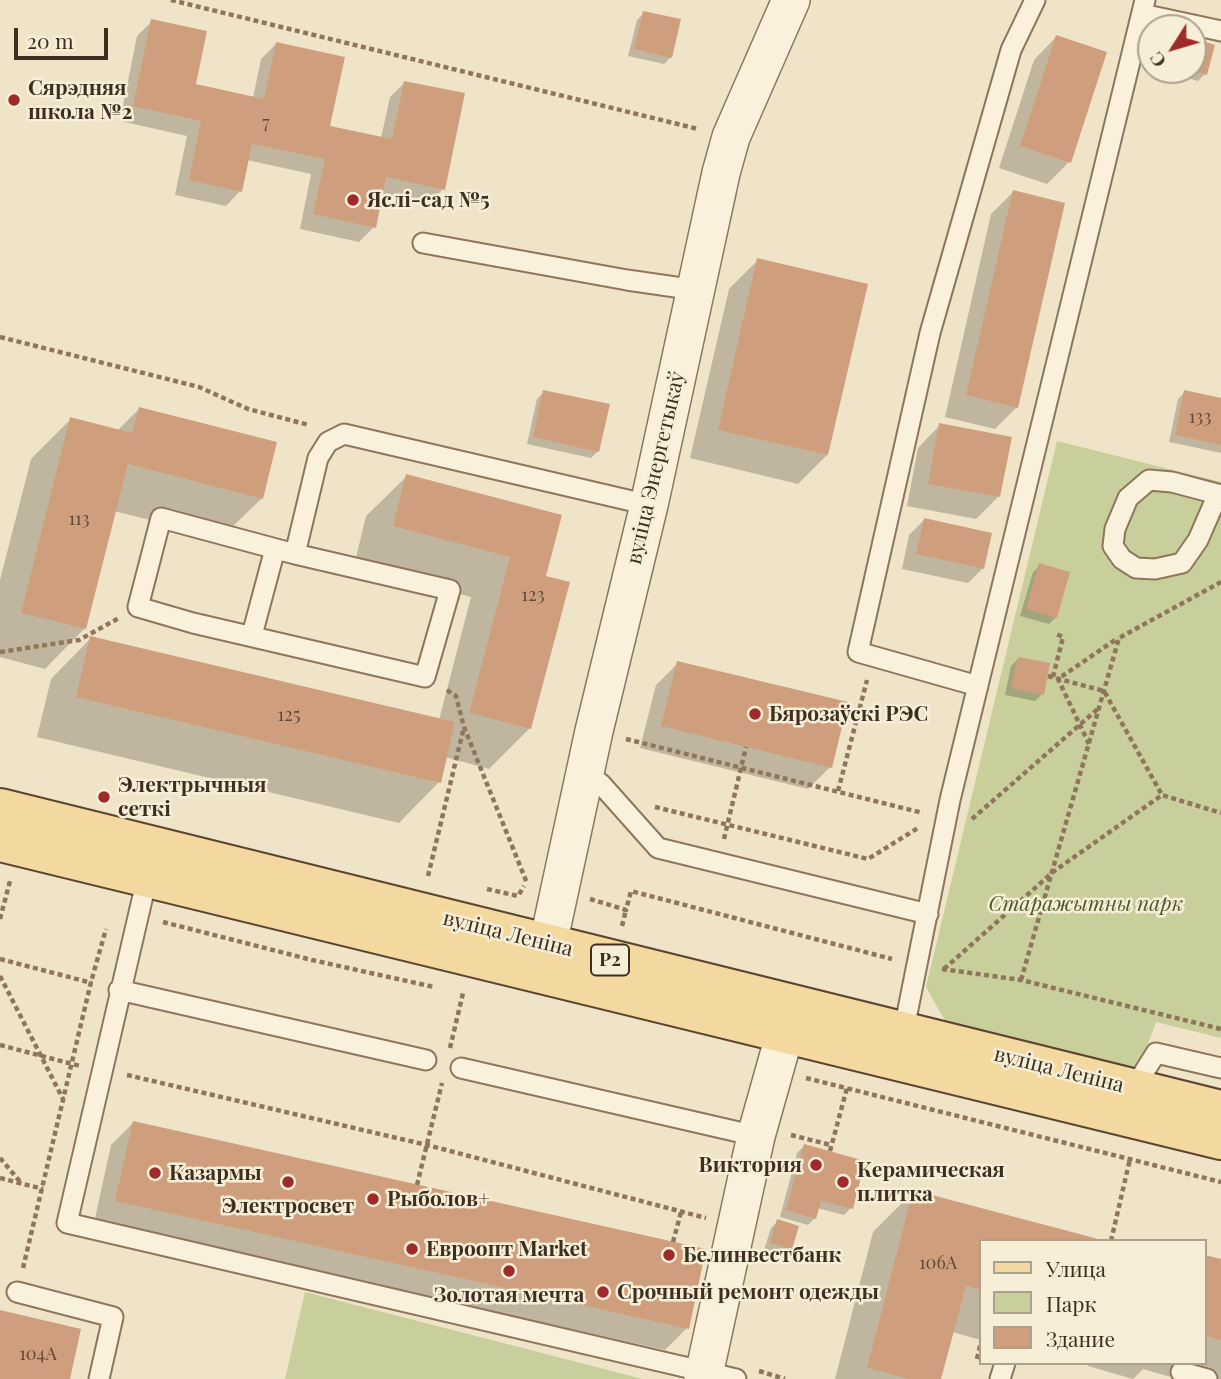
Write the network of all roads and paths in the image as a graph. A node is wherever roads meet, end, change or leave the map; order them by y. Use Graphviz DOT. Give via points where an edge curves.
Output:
graph roads {
  1 [pos="171,0"];
  2 [pos="791,0"];
  3 [pos="1035,0"];
  4 [pos="1144,7"];
  5 [pos="1221,31"];
  6 [pos="706,131"];
  7 [pos="423,243"];
  8 [pos="696,290"];
  9 [pos="0,337"];
  10 [pos="344,434"];
  11 [pos="1219,495"];
  12 [pos="649,505"];
  13 [pos="275,549"];
  14 [pos="295,554"];
  15 [pos="1221,582"];
  16 [pos="138,607"];
  17 [pos="1056,634"];
  18 [pos="252,635"];
  19 [pos="1119,638"];
  20 [pos="0,652"];
  21 [pos="873,656"];
  22 [pos="425,677"];
  23 [pos="1053,677"];
  24 [pos="978,686"];
  25 [pos="1104,691"];
  26 [pos="1100,707"];
  27 [pos="1079,723"];
  28 [pos="464,727"];
  29 [pos="624,739"];
  30 [pos="1089,744"];
  31 [pos="746,747"];
  32 [pos="740,767"];
  33 [pos="584,775"];
  34 [pos="838,791"];
  35 [pos="1163,795"];
  36 [pos="653,806"];
  37 [pos="0,808"];
  38 [pos="1221,813"];
  39 [pos="942,817"];
  40 [pos="727,824"];
  41 [pos="0,842"];
  42 [pos="151,862"];
  43 [pos="718,863"];
  44 [pos="1053,872"];
  45 [pos="428,876"];
  46 [pos="10,881"];
  47 [pos="533,884"];
  48 [pos="928,914"];
  49 [pos="0,919"];
  50 [pos="109,921"];
  51 [pos="0,959"];
  52 [pos="545,959"];
  53 [pos="312,960"];
  54 [pos="943,969"];
  55 [pos="377,974"];
  56 [pos="0,976"];
  57 [pos="1021,980"];
  58 [pos="91,982"];
  59 [pos="120,990"];
  60 [pos="463,993"];
  61 [pos="789,1019"];
  62 [pos="0,1045"];
  63 [pos="901,1047"];
  64 [pos="41,1056"];
  65 [pos="426,1060"];
  66 [pos="455,1061"];
  67 [pos="72,1065"];
  68 [pos="1221,1068"];
  69 [pos="102,1069"];
  70 [pos="443,1079"];
  71 [pos="846,1088"];
  72 [pos="64,1100"];
  73 [pos="1127,1102"];
  74 [pos="1221,1110"];
  75 [pos="757,1131"];
  76 [pos="1221,1140"];
  77 [pos="427,1144"];
  78 [pos="831,1145"];
  79 [pos="830,1151"];
  80 [pos="0,1158"];
  81 [pos="1130,1160"];
  82 [pos="0,1178"];
  83 [pos="23,1184"];
  84 [pos="417,1185"];
  85 [pos="43,1189"];
  86 [pos="681,1212"];
  87 [pos="736,1226"];
  88 [pos="1111,1239"];
  89 [pos="673,1242"];
  90 [pos="17,1292"];
  91 [pos="1181,1372"];
  92 [pos="714,1376"];
  93 [pos="99,1379"];
  94 [pos="1207,1379"];
  1 -- 6 [label="path"];
  2 -- 8 [label="street, вуліца Энергетыкаў" via="731,137"];
  3 -- 21 [label="lane" via="1011,50 930,333 858,652"];
  4 -- 5 [label="lane"];
  4 -- 24 [label="lane"];
  7 -- 8 [label="lane"];
  8 -- 12 [label="street, вуліца Энергетыкаў"];
  9 -- 10 [label="path" via="199,387 248,409"];
  10 -- 12 [label="lane"];
  10 -- 14 [label="lane" via="328,442 318,458"];
  11 -- 11 [label="lane" via="1172,481 1150,480 1128,498 1113,546 1136,568 1182,563"];
  12 -- 33 [label="street, вуліца Энергетыкаў"];
  13 -- 14 [label="lane"];
  13 -- 16 [label="lane" via="161,518"];
  13 -- 18 [label="lane"];
  14 -- 22 [label="lane" via="450,590"];
  15 -- 19 [label="path"];
  16 -- 18 [label="lane"];
  16 -- 20 [label="path" via="79,640"];
  17 -- 23 [label="path" via="1063,636"];
  18 -- 22 [label="lane"];
  19 -- 23 [label="path"];
  19 -- 25 [label="path"];
  21 -- 24 [label="lane"];
  21 -- 34 [label="path"];
  22 -- 28 [label="path" via="456,696"];
  23 -- 25 [label="path"];
  23 -- 27 [label="path"];
  24 -- 39 [label="lane"];
  25 -- 26 [label="path"];
  25 -- 35 [label="path"];
  26 -- 27 [label="path"];
  26 -- 30 [label="path"];
  27 -- 30 [label="path"];
  27 -- 39 [label="path" via="972,820"];
  28 -- 45 [label="path"];
  28 -- 47 [label="path" via="526,883"];
  29 -- 32 [label="path"];
  30 -- 44 [label="path"];
  31 -- 32 [label="path"];
  32 -- 34 [label="path"];
  32 -- 40 [label="path"];
  33 -- 43 [label="lane" via="601,784 658,848"];
  33 -- 52 [label="street, вуліца Энергетыкаў"];
  34 -- 39 [label="path"];
  35 -- 38 [label="path"];
  35 -- 44 [label="path"];
  36 -- 40 [label="path"];
  37 -- 42 [label="main road, вуліца Леніна / Р2"];
  39 -- 40 [label="path" via="868,859"];
  39 -- 48 [label="lane"];
  40 -- 43 [label="path"];
  41 -- 42 [label="main road, вуліца Леніна / Р2"];
  42 -- 52 [label="main road, вуліца Леніна / Р2"];
  42 -- 59 [label="lane"];
  43 -- 48 [label="lane"];
  44 -- 54 [label="path"];
  44 -- 57 [label="path"];
  46 -- 49 [label="path"];
  48 -- 63 [label="lane"];
  50 -- 58 [label="path"];
  51 -- 58 [label="path"];
  52 -- 61 [label="main road, вуліца Леніна / Р2"];
  53 -- 55 [label="path"];
  56 -- 64 [label="path"];
  58 -- 59 [label="path"];
  58 -- 67 [label="path"];
  59 -- 65 [label="lane"];
  59 -- 69 [label="lane"];
  60 -- 66 [label="path"];
  61 -- 63 [label="main road, вуліца Леніна / Р2"];
  61 -- 75 [label="street"];
  62 -- 64 [label="path"];
  63 -- 73 [label="main road, вуліца Леніна / Р2"];
  64 -- 67 [label="path"];
  64 -- 72 [label="path"];
  66 -- 75 [label="lane"];
  67 -- 69 [label="path"];
  67 -- 72 [label="path"];
  68 -- 73 [label="lane" via="1156,1053"];
  69 -- 77 [label="path"];
  69 -- 92 [label="lane" via="67,1223"];
  70 -- 77 [label="path"];
  71 -- 78 [label="path"];
  72 -- 85 [label="path"];
  73 -- 74 [label="main road, вуліца Леніна / Р2"];
  73 -- 76 [label="main road, вуліца Леніна / Р2"];
  75 -- 78 [label="path"];
  75 -- 87 [label="street"];
  77 -- 84 [label="path"];
  77 -- 86 [label="path"];
  78 -- 79 [label="path"];
  80 -- 83 [label="path"];
  81 -- 88 [label="path"];
  82 -- 83 [label="path"];
  83 -- 85 [label="path"];
  85 -- 90 [label="path"];
  86 -- 87 [label="path"];
  86 -- 89 [label="path"];
  87 -- 92 [label="street"];
  90 -- 93 [label="lane" via="113,1317"];
  91 -- 94 [label="lane"];
}
